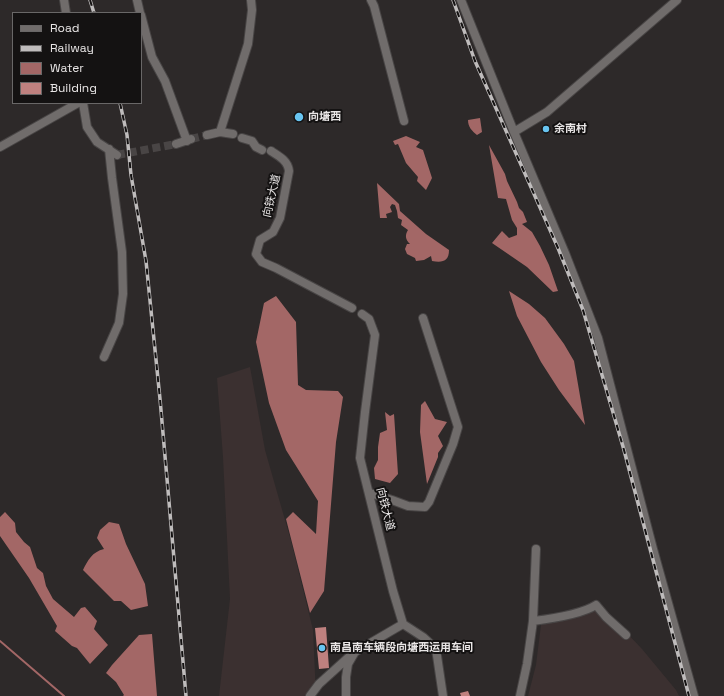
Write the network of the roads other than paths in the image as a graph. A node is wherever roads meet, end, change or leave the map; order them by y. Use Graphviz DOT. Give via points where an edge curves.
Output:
graph roads {
  1 [pos="64,0"];
  2 [pos="137,0"];
  3 [pos="251,0"];
  4 [pos="371,0"];
  5 [pos="461,0"];
  6 [pos="677,0"];
  7 [pos="66,12"];
  8 [pos="140,12"];
  9 [pos="142,18"];
  10 [pos="76,104"];
  11 [pos="83,104"];
  12 [pos="404,121"];
  13 [pos="220,132"];
  14 [pos="514,132"];
  15 [pos="233,134"];
  16 [pos="207,135"];
  17 [pos="242,138"];
  18 [pos="176,144"];
  19 [pos="0,147"];
  20 [pos="109,149"];
  21 [pos="262,150"];
  22 [pos="271,151"];
  23 [pos="117,155"];
  24 [pos="352,308"];
  25 [pos="362,314"];
  26 [pos="424,318"];
  27 [pos="104,357"];
  28 [pos="370,493"];
  29 [pos="536,549"];
  30 [pos="533,621"];
  31 [pos="403,624"];
  32 [pos="626,635"];
  33 [pos="355,652"];
  34 [pos="310,696"];
  35 [pos="346,696"];
  36 [pos="444,696"];
  37 [pos="520,696"];
  38 [pos="694,696"];
  1 -- 7 [label="street"];
  2 -- 8 [label="street"];
  3 -- 13 [label="street" via="248,44"];
  4 -- 12 [label="street"];
  5 -- 14 [label="street"];
  6 -- 14 [label="street" via="548,112"];
  9 -- 18 [label="street" via="152,57 165,81 189,140"];
  10 -- 19 [label="street"];
  11 -- 20 [label="street" via="87,127 97,142"];
  13 -- 15 [label="street"];
  13 -- 16 [label="street"];
  14 -- 38 [label="street" via="598,338"];
  17 -- 21 [label="street" via="252,141"];
  20 -- 23 [label="street"];
  20 -- 27 [label="street" via="122,252 122,294 119,323"];
  22 -- 24 [label="street, 向铁大道" via="289,166 290,171 280,218 273,232 260,240 256,254 262,262"];
  25 -- 28 [label="street, 向铁大道" via="369,319 375,335 360,458"];
  26 -- 28 [label="street" via="458,427 453,444 425,507 408,506"];
  28 -- 31 [label="street, 向铁大道"];
  29 -- 30 [label="street"];
  30 -- 32 [label="street" via="546,620 596,605"];
  30 -- 37 [label="street"];
  31 -- 33 [label="street"];
  31 -- 36 [label="street" via="436,649"];
  33 -- 34 [label="street" via="319,684"];
  33 -- 35 [label="street" via="348,664"];
}
